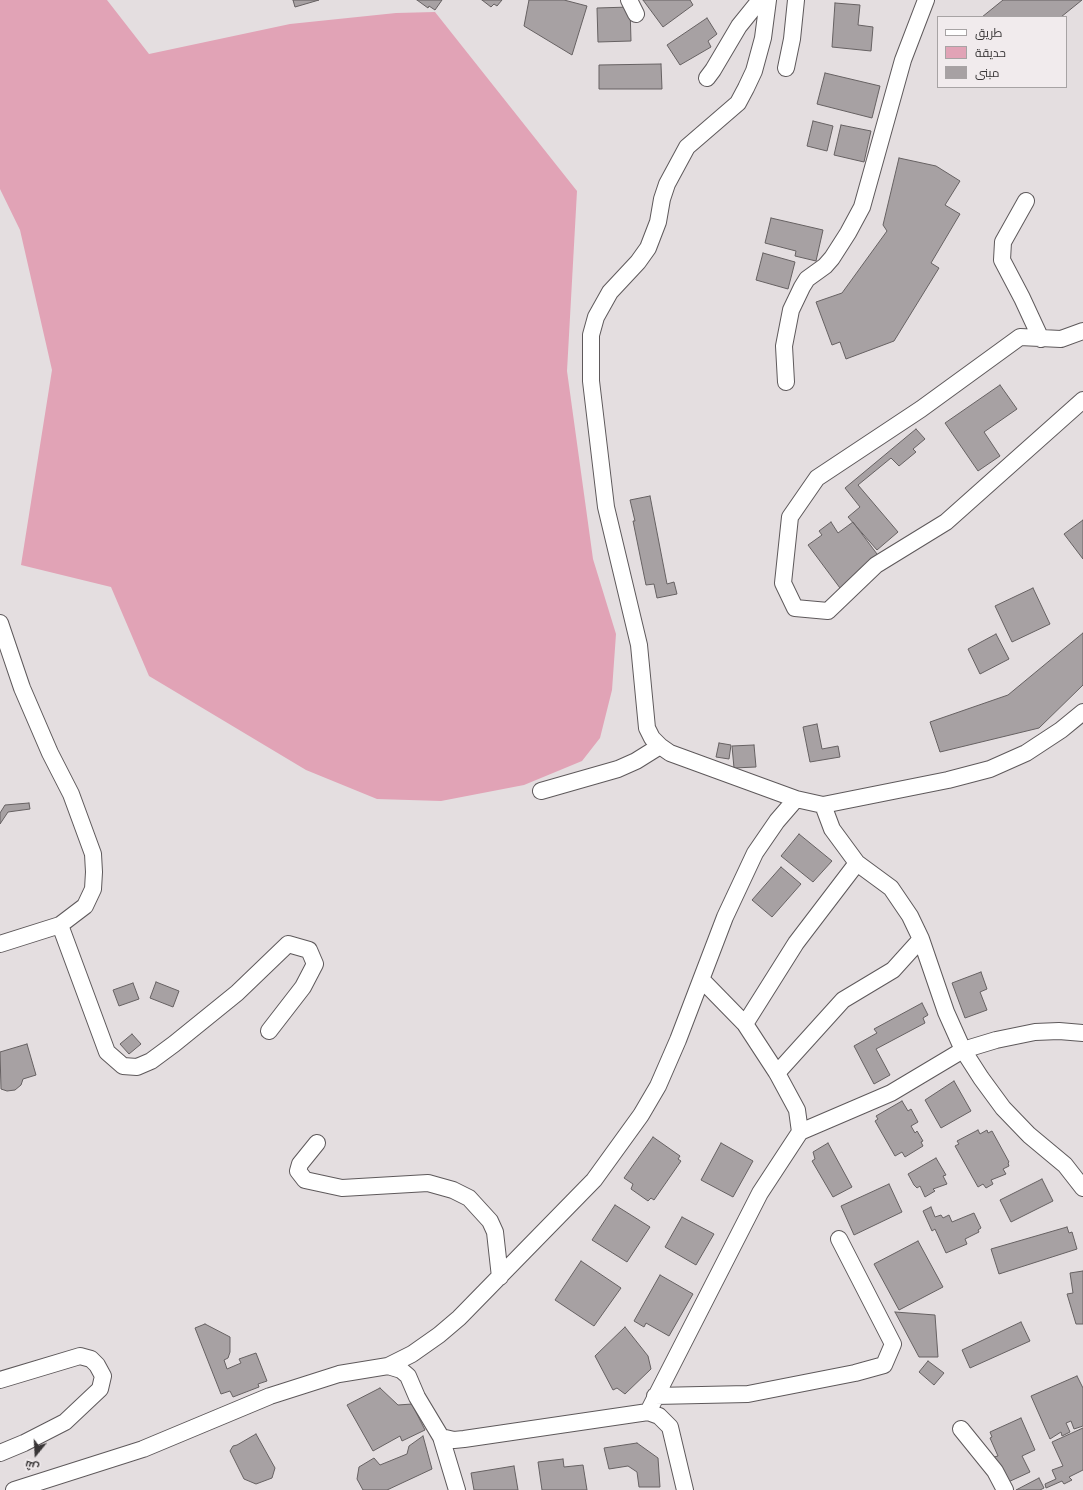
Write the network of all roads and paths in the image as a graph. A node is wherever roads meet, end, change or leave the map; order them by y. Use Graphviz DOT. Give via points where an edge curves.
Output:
graph roads {
  1 [pos="760,0"];
  2 [pos="768,0"];
  3 [pos="796,0"];
  4 [pos="926,0"];
  5 [pos="786,68"];
  6 [pos="707,78"];
  7 [pos="1026,201"];
  8 [pos="1083,331"];
  9 [pos="1041,339"];
  10 [pos="786,382"];
  11 [pos="1083,400"];
  12 [pos="0,623"];
  13 [pos="1083,712"];
  14 [pos="660,746"];
  15 [pos="541,791"];
  16 [pos="796,799"];
  17 [pos="823,805"];
  18 [pos="858,863"];
  19 [pos="60,925"];
  20 [pos="922,939"];
  21 [pos="0,944"];
  22 [pos="702,980"];
  23 [pos="745,1024"];
  24 [pos="269,1031"];
  25 [pos="1083,1033"];
  26 [pos="963,1050"];
  27 [pos="777,1072"];
  28 [pos="800,1132"];
  29 [pos="317,1143"];
  30 [pos="1083,1188"];
  31 [pos="839,1239"];
  32 [pos="500,1277"];
  33 [pos="412,1354"];
  34 [pos="388,1366"];
  35 [pos="0,1380"];
  36 [pos="411,1382"];
  37 [pos="655,1396"];
  38 [pos="648,1412"];
  39 [pos="961,1429"];
  40 [pos="441,1437"];
  41 [pos="0,1453"];
  42 [pos="14,1490"];
  43 [pos="457,1490"];
  44 [pos="685,1490"];
  45 [pos="1005,1490"];
  1 -- 6 [label="street" via="739,26"];
  2 -- 14 [label="street" via="763,38 746,88 738,103 687,147 667,184 658,222 648,248 610,292 596,317 591,335 591,381 606,507 639,645 648,728 652,738"];
  3 -- 5 [label="street"];
  4 -- 10 [label="street" via="903,60 862,207 832,258 808,279 791,310 784,346"];
  7 -- 9 [label="street" via="1003,242 1002,260"];
  8 -- 9 [label="street" via="1061,339"];
  9 -- 11 [label="street" via="1020,338 921,409 817,478 790,516 783,583 795,608 828,611 876,565 946,522"];
  12 -- 19 [label="street" via="22,688 71,794 93,854 93,889 85,906"];
  13 -- 17 [label="street" via="1026,753 990,769"];
  14 -- 15 [label="street" via="618,770"];
  14 -- 16 [label="street"];
  16 -- 17 [label="street"];
  16 -- 22 [label="street" via="755,853 725,917"];
  17 -- 18 [label="street" via="832,829"];
  18 -- 20 [label="street" via="891,888"];
  18 -- 23 [label="street" via="796,943"];
  19 -- 21 [label="street"];
  19 -- 24 [label="street" via="107,1052 123,1066 137,1067 151,1061 237,993 288,944 309,950 315,964 303,987"];
  20 -- 26 [label="street" via="946,1012"];
  20 -- 27 [label="street" via="893,970 843,1000"];
  22 -- 23 [label="street"];
  22 -- 32 [label="street" via="658,1086 629,1133 594,1180"];
  23 -- 27 [label="street"];
  25 -- 26 [label="street" via="1035,1032"];
  26 -- 28 [label="street" via="892,1093"];
  26 -- 30 [label="street" via="1003,1108 1029,1135 1065,1165"];
  27 -- 28 [label="street" via="797,1110"];
  28 -- 37 [label="street" via="760,1193"];
  29 -- 32 [label="street" via="300,1164 298,1171 305,1180 342,1188 428,1183 453,1190 469,1198 490,1221 495,1232"];
  31 -- 37 [label="street" via="893,1344 884,1365 748,1394"];
  32 -- 33 [label="street" via="454,1323"];
  33 -- 34 [label="street"];
  33 -- 36 [label="street"];
  34 -- 36 [label="street" via="404,1371"];
  34 -- 42 [label="street" via="339,1374 270,1396 143,1449"];
  35 -- 41 [label="street" via="80,1356 97,1364 103,1376 100,1389 65,1422"];
  36 -- 40 [label="street"];
  37 -- 38 [label="street"];
  38 -- 40 [label="street" via="464,1439"];
  38 -- 44 [label="street" via="659,1416 670,1427"];
  39 -- 45 [label="street" via="995,1471"];
  40 -- 43 [label="street"];
}
